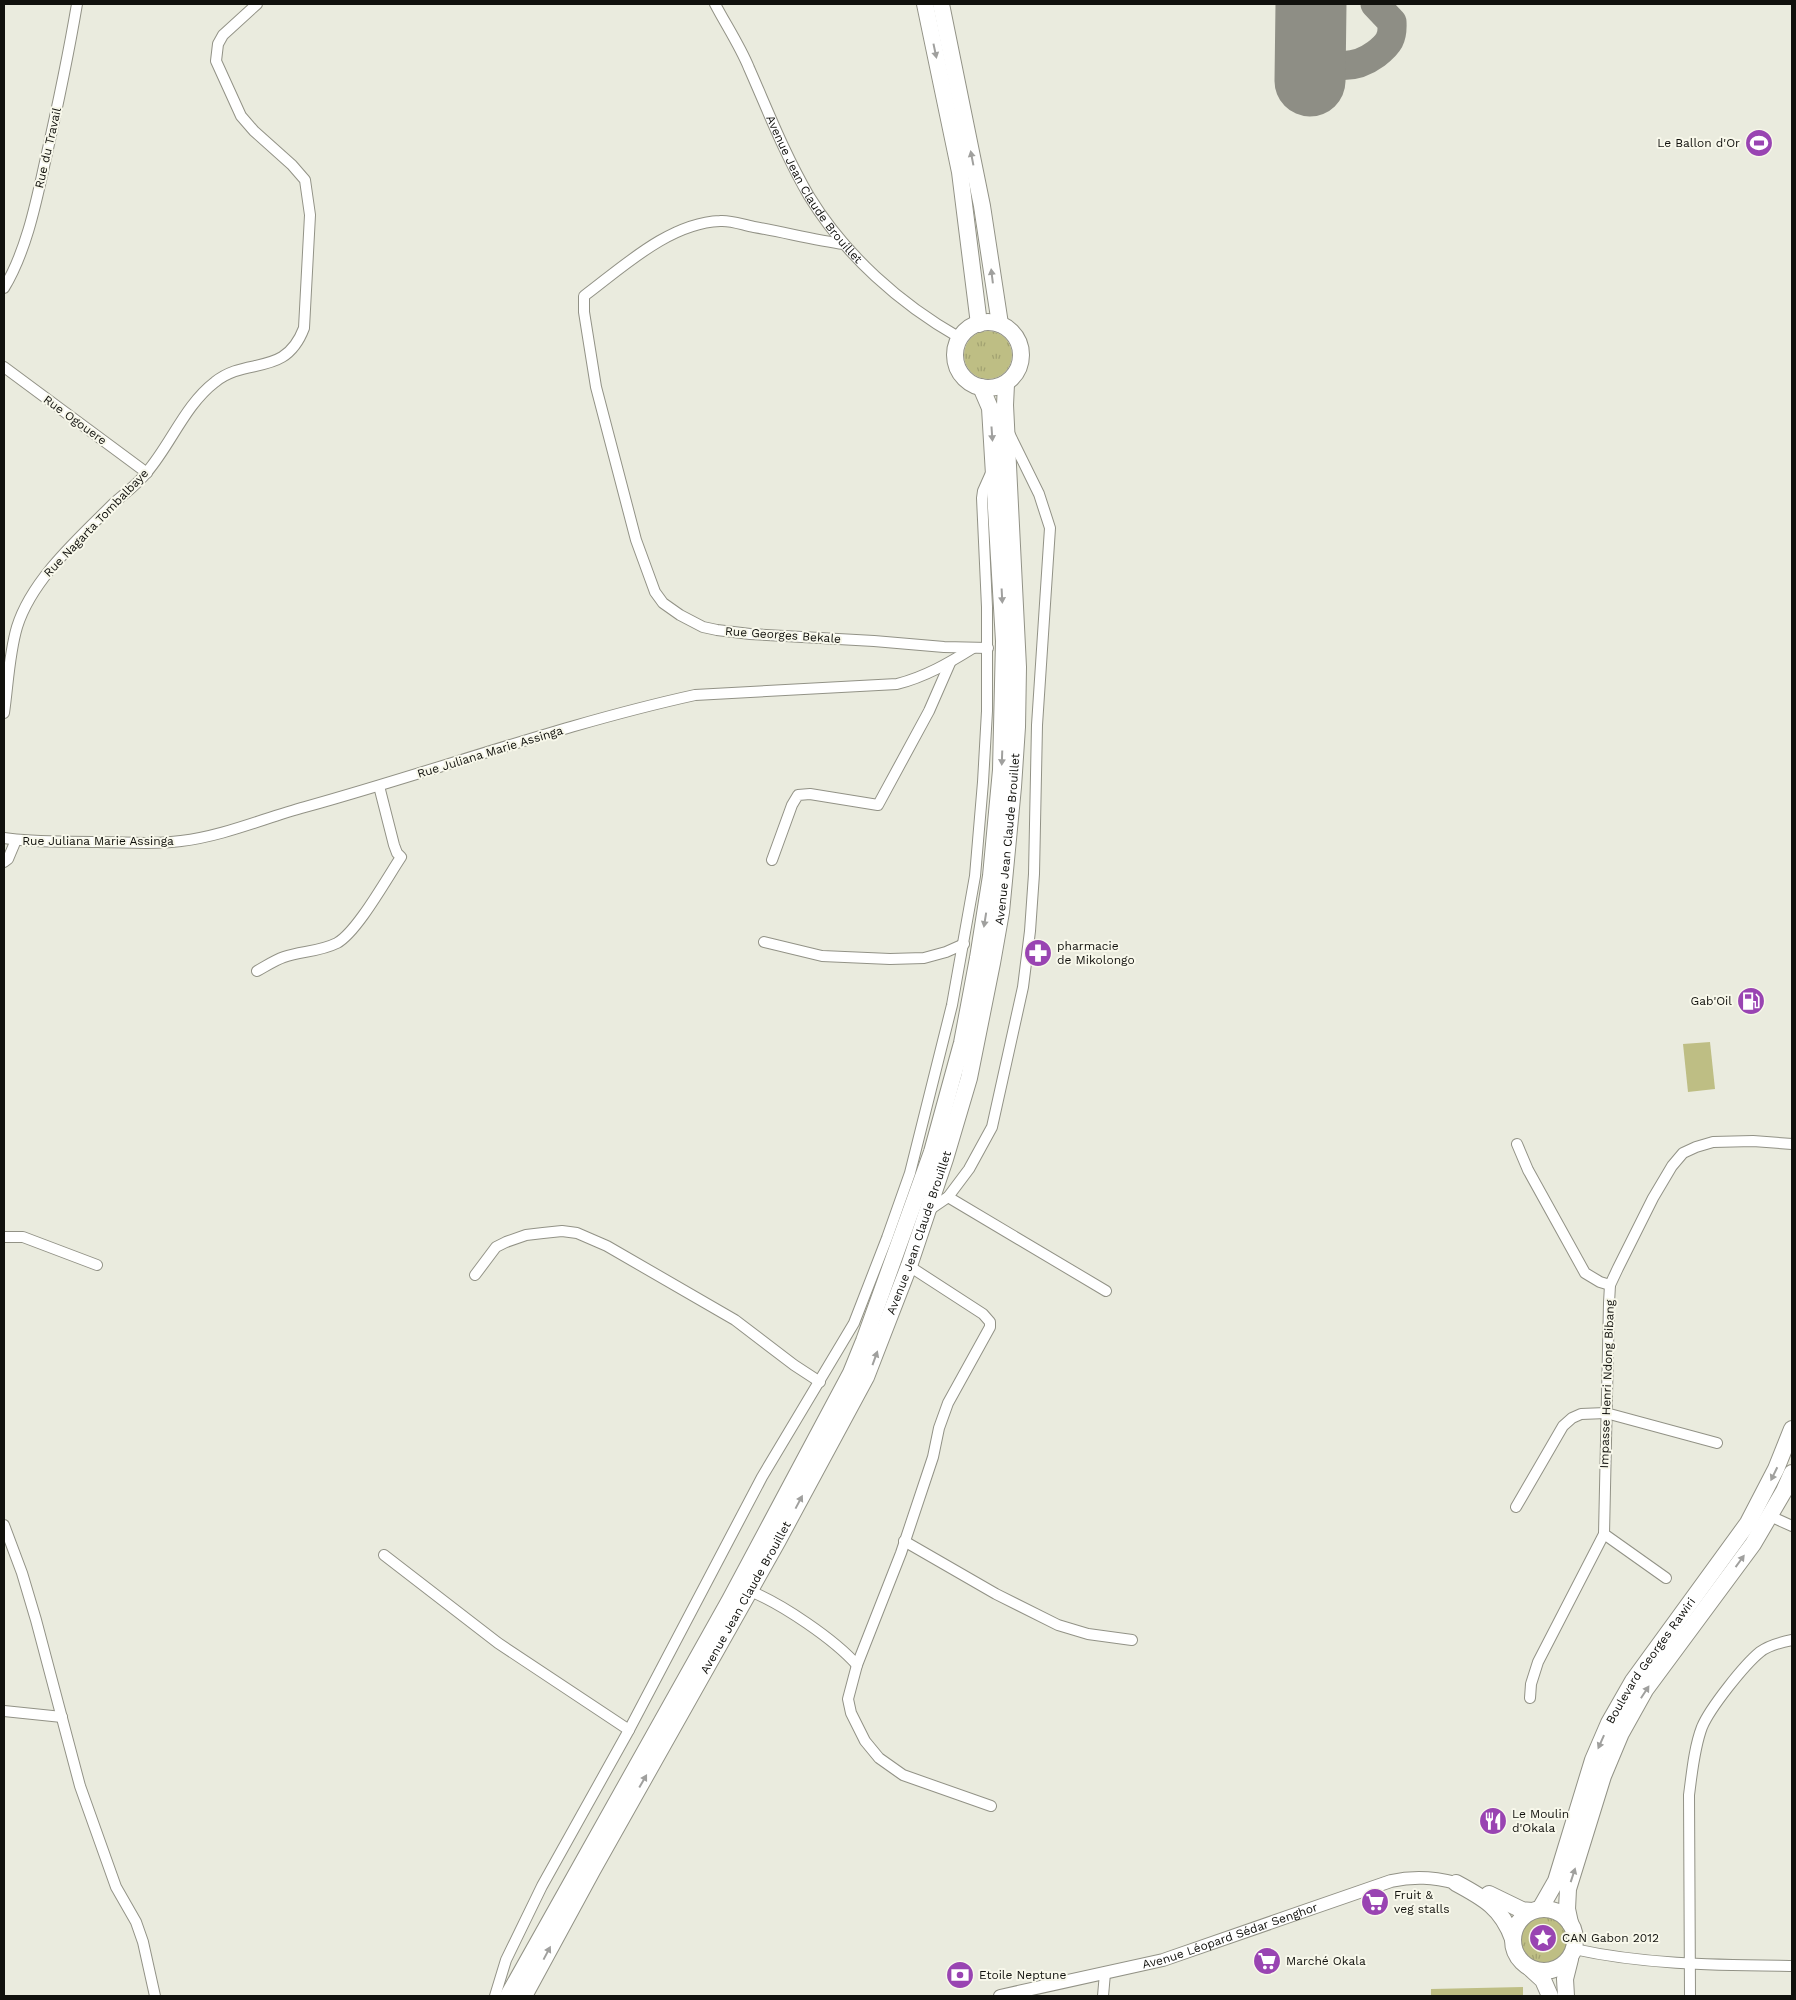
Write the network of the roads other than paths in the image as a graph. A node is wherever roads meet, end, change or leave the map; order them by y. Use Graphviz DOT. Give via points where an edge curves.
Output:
graph roads {
  1 [pos="77,4"];
  2 [pos="257,4"];
  3 [pos="715,4"];
  4 [pos="925,4"];
  5 [pos="941,4"];
  6 [pos="844,244"];
  7 [pos="4,288"];
  8 [pos="979,324"];
  9 [pos="1000,324"];
  10 [pos="960,338"];
  11 [pos="4,368"];
  12 [pos="1006,384"];
  13 [pos="982,387"];
  14 [pos="1007,430"];
  15 [pos="994,466"];
  16 [pos="147,473"];
  17 [pos="973,648"];
  18 [pos="988,648"];
  19 [pos="950,663"];
  20 [pos="4,713"];
  21 [pos="380,786"];
  22 [pos="4,838"];
  23 [pos="16,840"];
  24 [pos="772,860"];
  25 [pos="4,862"];
  26 [pos="764,942"];
  27 [pos="964,944"];
  28 [pos="257,971"];
  29 [pos="1518,1144"];
  30 [pos="1792,1144"];
  31 [pos="948,1197"];
  32 [pos="928,1211"];
  33 [pos="4,1237"];
  34 [pos="98,1264"];
  35 [pos="909,1266"];
  36 [pos="475,1274"];
  37 [pos="1610,1285"];
  38 [pos="1106,1291"];
  39 [pos="820,1382"];
  40 [pos="1606,1412"];
  41 [pos="1792,1429"];
  42 [pos="1717,1443"];
  43 [pos="1792,1473"];
  44 [pos="1516,1507"];
  45 [pos="1770,1516"];
  46 [pos="4,1525"];
  47 [pos="1792,1526"];
  48 [pos="1604,1534"];
  49 [pos="904,1541"];
  50 [pos="384,1555"];
  51 [pos="1666,1578"];
  52 [pos="750,1592"];
  53 [pos="1132,1640"];
  54 [pos="1792,1640"];
  55 [pos="857,1665"];
  56 [pos="1530,1698"];
  57 [pos="4,1711"];
  58 [pos="62,1717"];
  59 [pos="629,1730"];
  60 [pos="991,1806"];
  61 [pos="1456,1882"];
  62 [pos="1536,1910"];
  63 [pos="1570,1922"];
  64 [pos="1513,1939"];
  65 [pos="1572,1954"];
  66 [pos="1690,1964"];
  67 [pos="1792,1966"];
  68 [pos="1530,1968"];
  69 [pos="1105,1973"];
  70 [pos="155,1996"];
  71 [pos="495,1996"];
  72 [pos="508,1996"];
  73 [pos="524,1996"];
  74 [pos="1000,1996"];
  75 [pos="1103,1996"];
  76 [pos="1550,1996"];
  77 [pos="1566,1996"];
  78 [pos="1690,1996"];
  1 -- 7 [label="street, Rue du Travail" via="66,71 34,214"];
  2 -- 16 [label="street, Rue Nagarta Tombalbaye" via="223,35 216,61 241,116 305,180 310,221 304,328 299,340 284,356 274,362 228,373 203,392"];
  3 -- 6 [label="street, Avenue Jean Claude Brouillet" via="749,66 804,187"];
  4 -- 8 [label="main road, one-way" via="960,172"];
  9 -- 5 [label="main road, one-way" via="982,206"];
  6 -- 10 [label="street, Avenue Jean Claude Brouillet" via="915,310"];
  6 -- 17 [label="street, Rue Georges Bekale" via="721,221 702,224 654,244 584,296 596,387 636,540 655,592 663,603 704,627 750,634"];
  8 -- 9 [label="main road"];
  8 -- 10 [label="main road" via="970,327"];
  9 -- 12 [label="main road" via="1010,330 1020,347 1019,368"];
  10 -- 13 [label="main road" via="956,347 957,367 969,382"];
  11 -- 16 [label="street, Rue Ogouere"];
  12 -- 13 [label="main road"];
  12 -- 14 [label="main road, Avenue Jean Claude Brouillet"];
  13 -- 15 [label="main road, Avenue Jean Claude Brouillet, one-way" via="990,408"];
  14 -- 31 [label="street" via="1039,494 1050,528 1036,734 1030,931 1020,1003 992,1127 969,1169"];
  14 -- 32 [label="main road, Avenue Jean Claude Brouillet" via="1018,677 1017,727 1001,912 976,1045 946,1159"];
  15 -- 18 [label="street" via="982,498"];
  15 -- 72 [label="main road, Avenue Jean Claude Brouillet, one-way" via="1004,641 1001,770 995,847 970,1004 955,1073 932,1152 851,1373 725,1608"];
  16 -- 20 [label="street, Rue Nagarta Tombalbaye" via="114,503 33,591 17,627"];
  17 -- 18 [label="street, Rue Georges Bekale"];
  17 -- 19 [label="street, Rue Juliana Marie Assinga"];
  18 -- 27 [label="street" via="983,782 975,876"];
  19 -- 21 [label="street, Rue Juliana Marie Assinga" via="915,680 897,684 695,695 555,731"];
  19 -- 24 [label="street" via="929,711 878,805 798,795"];
  21 -- 23 [label="street, Rue Juliana Marie Assinga" via="217,834 182,841"];
  21 -- 28 [label="street" via="394,845 401,857 353,929 339,942 308,953 285,956"];
  22 -- 23 [label="street, Rue Juliana Marie Assinga"];
  23 -- 25 [label="street"];
  26 -- 27 [label="street" via="822,956 890,959 924,958"];
  27 -- 39 [label="street" via="910,1173 854,1323"];
  29 -- 37 [label="street" via="1528,1170 1585,1273"];
  30 -- 37 [label="street, Impasse Henri Ndong Bibang" via="1713,1142 1683,1153 1653,1198"];
  31 -- 32 [label="street"];
  31 -- 38 [label="street"];
  32 -- 35 [label="main road, Avenue Jean Claude Brouillet"];
  33 -- 34 [label="street" via="23,1237"];
  35 -- 49 [label="street" via="984,1314 990,1327 948,1403"];
  52 -- 35 [label="main road, Avenue Jean Claude Brouillet, one-way" via="866,1377"];
  36 -- 39 [label="street" via="496,1247 506,1242 543,1233 577,1233 608,1246 735,1320"];
  37 -- 40 [label="street, Impasse Henri Ndong Bibang"];
  39 -- 59 [label="street" via="762,1477"];
  40 -- 42 [label="street"];
  40 -- 44 [label="street" via="1581,1414 1563,1426"];
  40 -- 48 [label="street, Impasse Henri Ndong Bibang"];
  41 -- 62 [label="main road, Boulevard Georges Rawiri, one-way" via="1773,1476 1748,1523 1638,1675 1609,1723 1591,1766 1556,1881"];
  43 -- 45 [label="main road, Boulevard Georges Rawiri"];
  45 -- 47 [label="street"];
  63 -- 45 [label="main road, Boulevard Georges Rawiri, one-way" via="1568,1889 1621,1733 1645,1690"];
  46 -- 58 [label="street" via="22,1573"];
  48 -- 51 [label="street"];
  48 -- 56 [label="street, Impasse Henri Ndong Bibang" via="1538,1662 1530,1684"];
  49 -- 53 [label="street" via="1058,1625 1088,1634"];
  49 -- 55 [label="street"];
  50 -- 59 [label="street" via="498,1643"];
  52 -- 55 [label="street" via="766,1598 835,1644"];
  73 -- 52 [label="main road, Avenue Jean Claude Brouillet, one-way"];
  54 -- 66 [label="street" via="1762,1651 1746,1666 1702,1726 1689,1795"];
  55 -- 60 [label="street" via="848,1700 851,1713 879,1758 902,1775"];
  57 -- 58 [label="street"];
  58 -- 70 [label="street" via="80,1786 116,1886 141,1936"];
  59 -- 71 [label="street" via="514,1941"];
  61 -- 62 [label="main road" via="1509,1905"];
  61 -- 64 [label="main road" via="1497,1910"];
  61 -- 69 [label="street, Avenue Léopard Sédar Senghor" via="1432,1877 1391,1881 1180,1954"];
  62 -- 63 [label="main road" via="1557,1912"];
  62 -- 64 [label="main road" via="1518,1923"];
  63 -- 65 [label="main road" via="1574,1931"];
  64 -- 68 [label="main road" via="1518,1956"];
  65 -- 66 [label="street"];
  65 -- 68 [label="main road" via="1562,1966 1552,1970"];
  65 -- 77 [label="main road" via="1565,1979"];
  66 -- 67 [label="street"];
  66 -- 78 [label="street"];
  68 -- 76 [label="main road" via="1543,1980"];
  69 -- 74 [label="street, Avenue Léopard Sédar Senghor"];
  69 -- 75 [label="street"];
}
